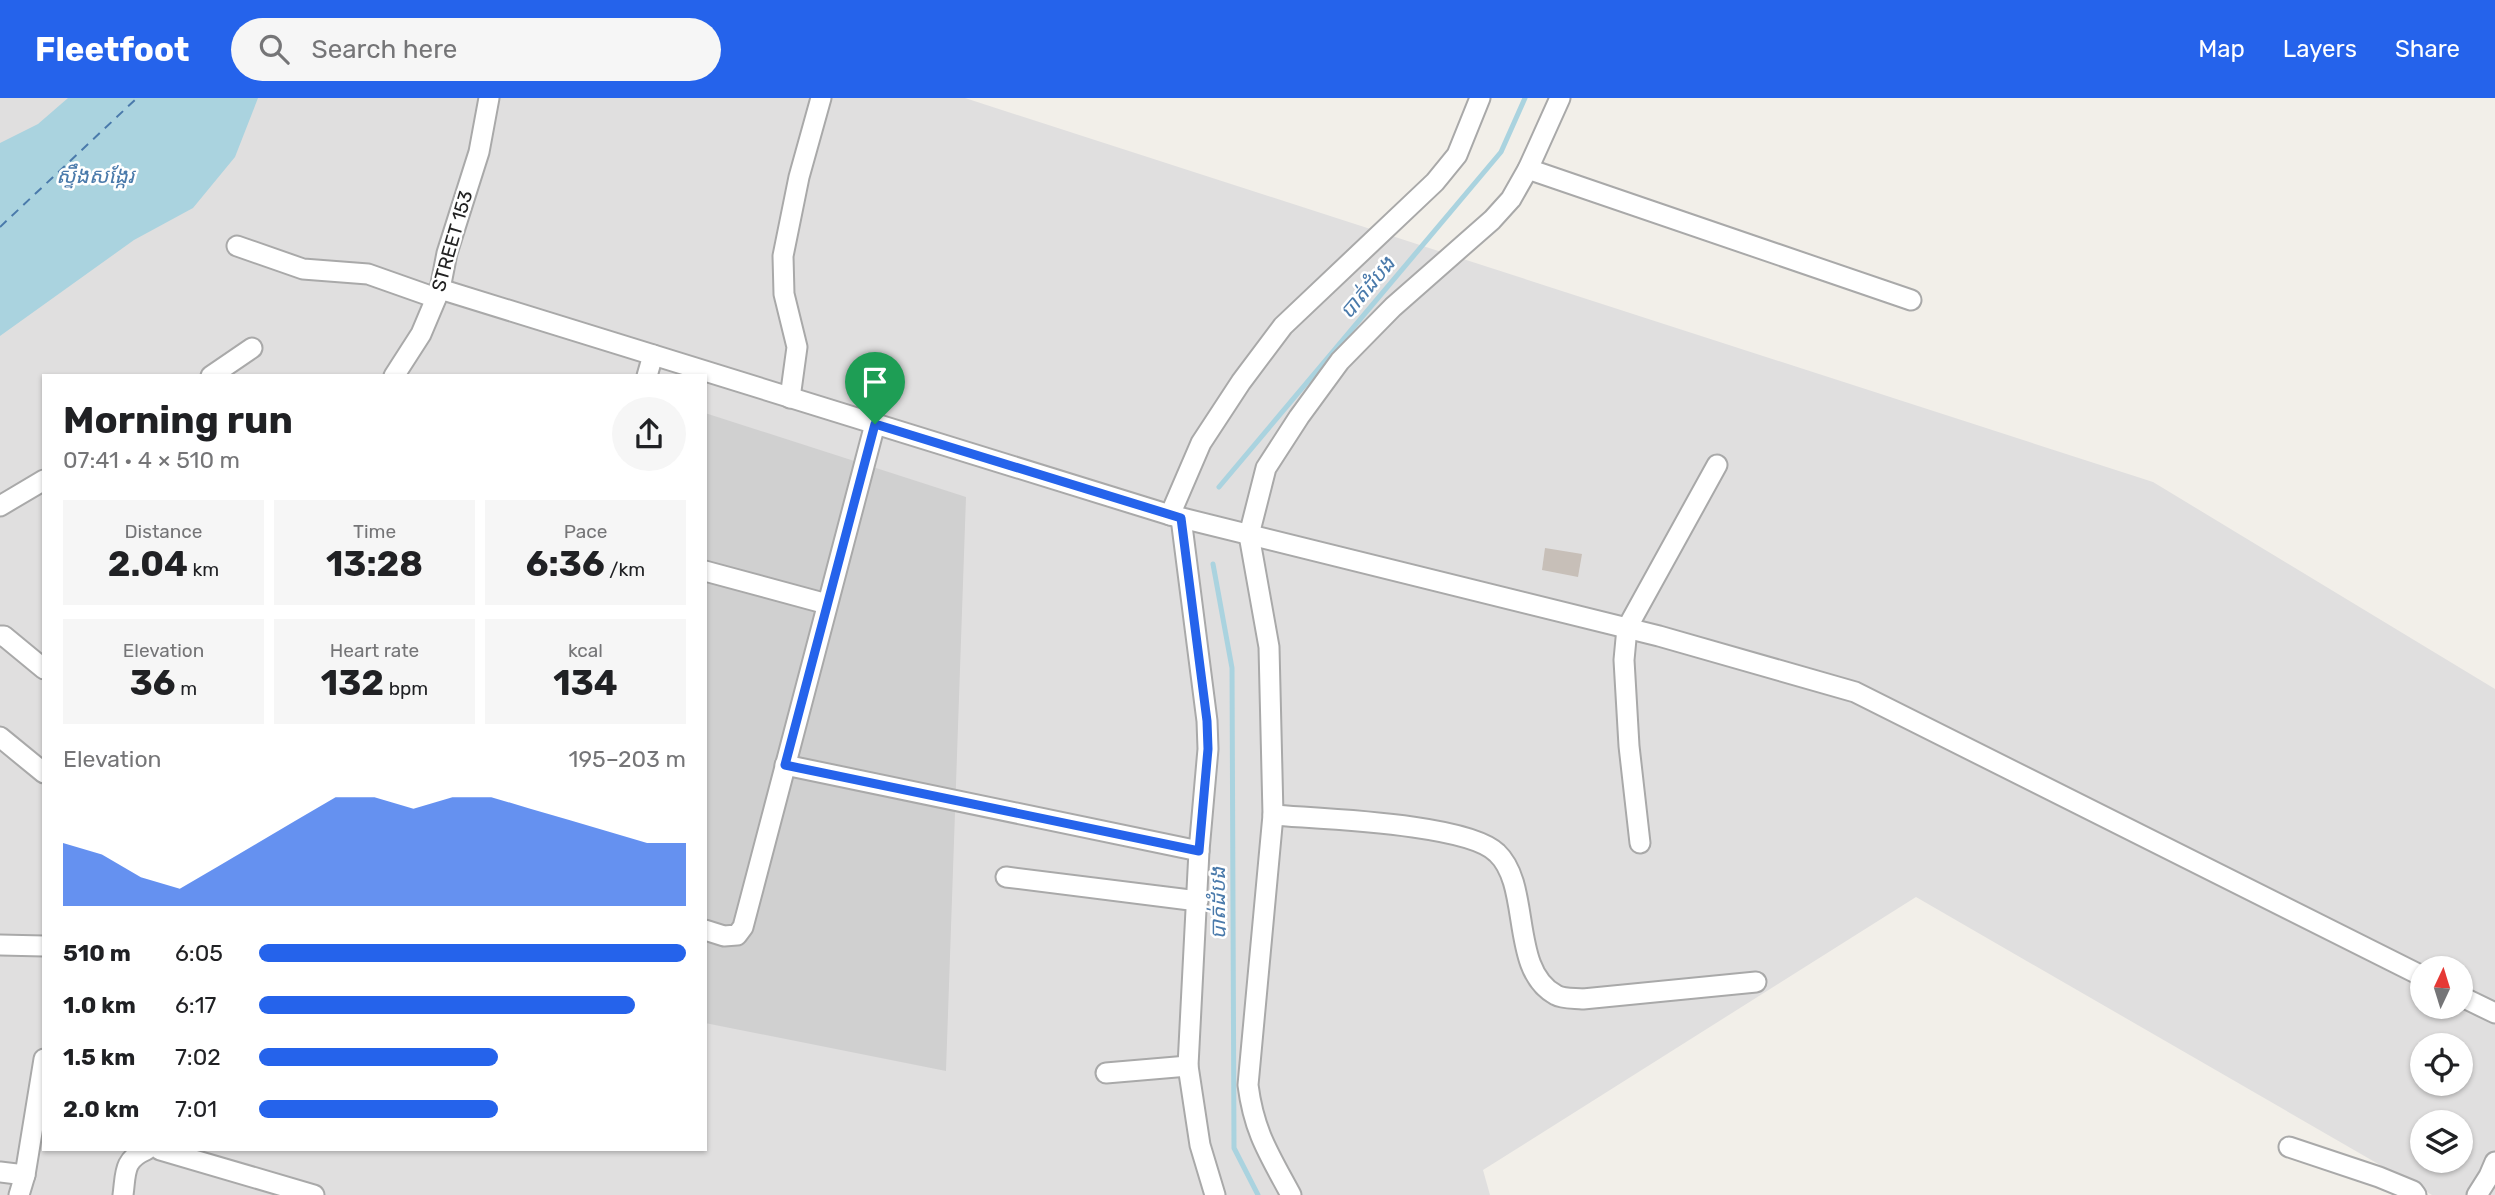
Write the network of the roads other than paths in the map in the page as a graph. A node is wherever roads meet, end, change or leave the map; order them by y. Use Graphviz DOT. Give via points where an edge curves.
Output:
graph roads {
  1 [pos="489,98"];
  2 [pos="821,98"];
  3 [pos="1480,98"];
  4 [pos="1560,98"];
  5 [pos="1528,169"];
  6 [pos="237,246"];
  7 [pos="438,294"];
  8 [pos="1911,300"];
  9 [pos="252,348"];
  10 [pos="653,355"];
  11 [pos="214,374"];
  12 [pos="395,374"];
  13 [pos="648,374"];
  14 [pos="790,398"];
  15 [pos="875,424"];
  16 [pos="1717,465"];
  17 [pos="42,481"];
  18 [pos="0,506"];
  19 [pos="1176,516"];
  20 [pos="1249,535"];
  21 [pos="707,572"];
  22 [pos="827,604"];
  23 [pos="1627,628"];
  24 [pos="0,636"];
  25 [pos="42,668"];
  26 [pos="0,737"];
  27 [pos="785,765"];
  28 [pos="42,771"];
  29 [pos="1273,815"];
  30 [pos="1640,843"];
  31 [pos="1199,851"];
  32 [pos="1006,877"];
  33 [pos="1198,901"];
  34 [pos="707,931"];
  35 [pos="0,945"];
  36 [pos="42,946"];
  37 [pos="2410,970"];
  38 [pos="1756,982"];
  39 [pos="2473,1002"];
  40 [pos="2495,1013"];
  41 [pos="1188,1066"];
  42 [pos="42,1071"];
  43 [pos="1106,1073"];
  44 [pos="2289,1147"];
  45 [pos="144,1151"];
  46 [pos="163,1151"];
  47 [pos="2495,1162"];
  48 [pos="0,1172"];
  49 [pos="25,1175"];
  50 [pos="19,1195"];
  51 [pos="123,1195"];
  52 [pos="314,1195"];
  53 [pos="1215,1195"];
  54 [pos="1292,1195"];
  55 [pos="2416,1195"];
  56 [pos="2477,1195"];
  1 -- 7 [label="street, STREET 153" via="479,152"];
  2 -- 14 [label="street" via="783,256 784,294 797,346"];
  3 -- 19 [label="street" via="1457,155 1435,182 1283,326 1241,382 1201,443"];
  4 -- 5 [label="street"];
  5 -- 8 [label="street"];
  5 -- 20 [label="street" via="1492,220 1393,307 1332,372 1266,468"];
  6 -- 7 [label="street" via="303,270 368,274"];
  7 -- 10 [label="street"];
  7 -- 12 [label="street, STREET 153" via="421,334"];
  9 -- 11 [label="street"];
  10 -- 13 [label="street"];
  10 -- 14 [label="street"];
  14 -- 15 [label="street"];
  15 -- 19 [label="street"];
  15 -- 22 [label="street"];
  16 -- 23 [label="street"];
  17 -- 18 [label="street"];
  19 -- 20 [label="street"];
  19 -- 31 [label="street" via="1207,721"];
  20 -- 23 [label="street"];
  20 -- 29 [label="street" via="1269,647"];
  21 -- 22 [label="street"];
  22 -- 27 [label="street"];
  23 -- 30 [label="street" via="1624,660 1629,746"];
  23 -- 37 [label="street" via="1855,692"];
  24 -- 25 [label="street"];
  26 -- 28 [label="street"];
  27 -- 31 [label="street"];
  27 -- 34 [label="street" via="743,927 737,936"];
  29 -- 38 [label="street" via="1407,826 1475,839 1497,853 1512,877 1522,936 1539,982 1559,997 1583,999"];
  29 -- 54 [label="street" via="1248,1085 1258,1135"];
  31 -- 33 [label="street"];
  32 -- 33 [label="street"];
  33 -- 41 [label="street"];
  35 -- 36 [label="street"];
  39 -- 40 [label="street"];
  41 -- 43 [label="street"];
  41 -- 53 [label="street" via="1200,1145"];
  42 -- 49 [label="street"];
  44 -- 55 [label="street" via="2379,1177"];
  45 -- 51 [label="street" via="127,1165"];
  46 -- 52 [label="street"];
  47 -- 56 [label="street"];
  48 -- 49 [label="street"];
  49 -- 50 [label="street"];
}
